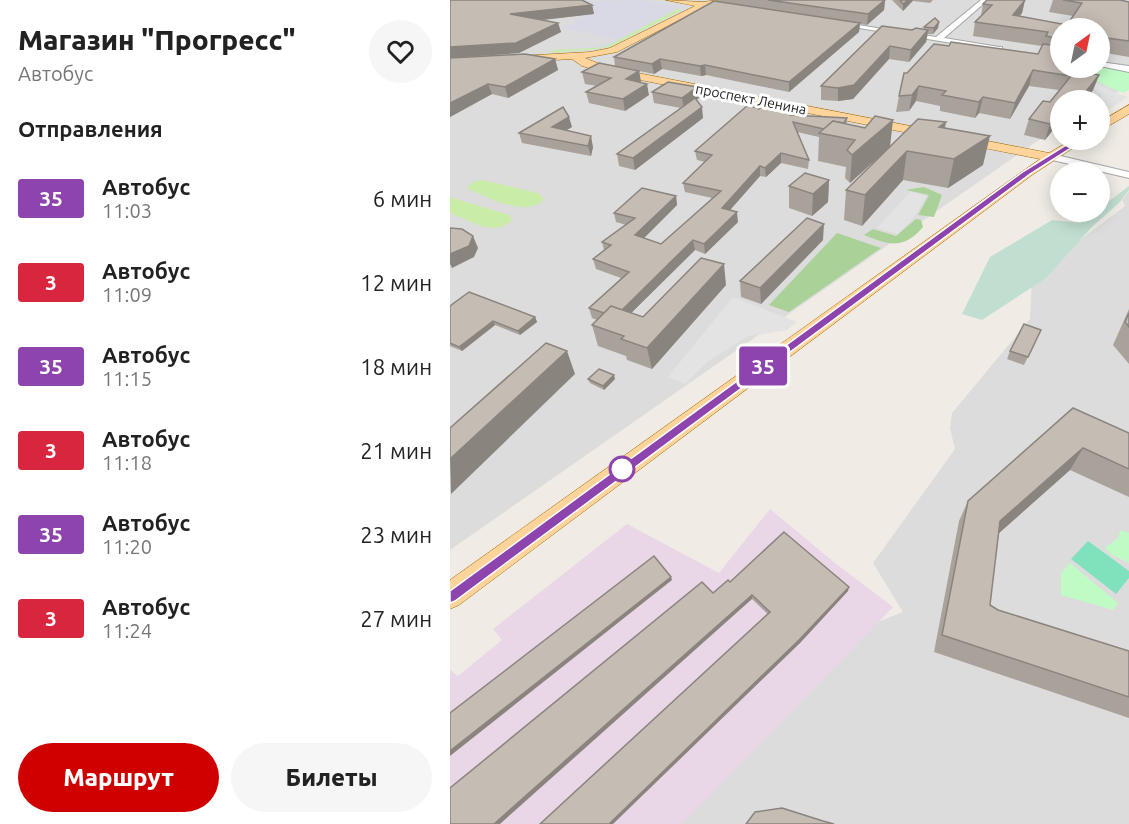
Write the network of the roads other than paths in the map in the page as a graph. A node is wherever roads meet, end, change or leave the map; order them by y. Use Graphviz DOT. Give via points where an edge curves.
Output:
graph roads {
  1 [pos="670,0"];
  2 [pos="985,0"];
  3 [pos="717,3"];
  4 [pos="704,5"];
  5 [pos="830,23"];
  6 [pos="938,39"];
  7 [pos="1007,50"];
  8 [pos="574,56"];
  9 [pos="509,60"];
  10 [pos="1110,66"];
  11 [pos="1129,69"];
  12 [pos="1129,109"];
  13 [pos="1110,121"];
  14 [pos="1062,150"];
  15 [pos="1052,156"];
  16 [pos="1129,175"];
  17 [pos="450,596"];
  1 -- 4 [label="main road"];
  2 -- 6 [label="street"];
  3 -- 4 [label="main road"];
  4 -- 8 [label="main road" via="619,48"];
  5 -- 6 [label="street"];
  6 -- 7 [label="street"];
  8 -- 9 [label="main road, проспект Ленина"];
  8 -- 15 [label="main road, проспект Ленина" via="605,70"];
  10 -- 11 [label="street"];
  12 -- 13 [label="main road"];
  14 -- 15 [label="main road"];
  15 -- 16 [label="street"];
  15 -- 17 [label="main road"];
}
